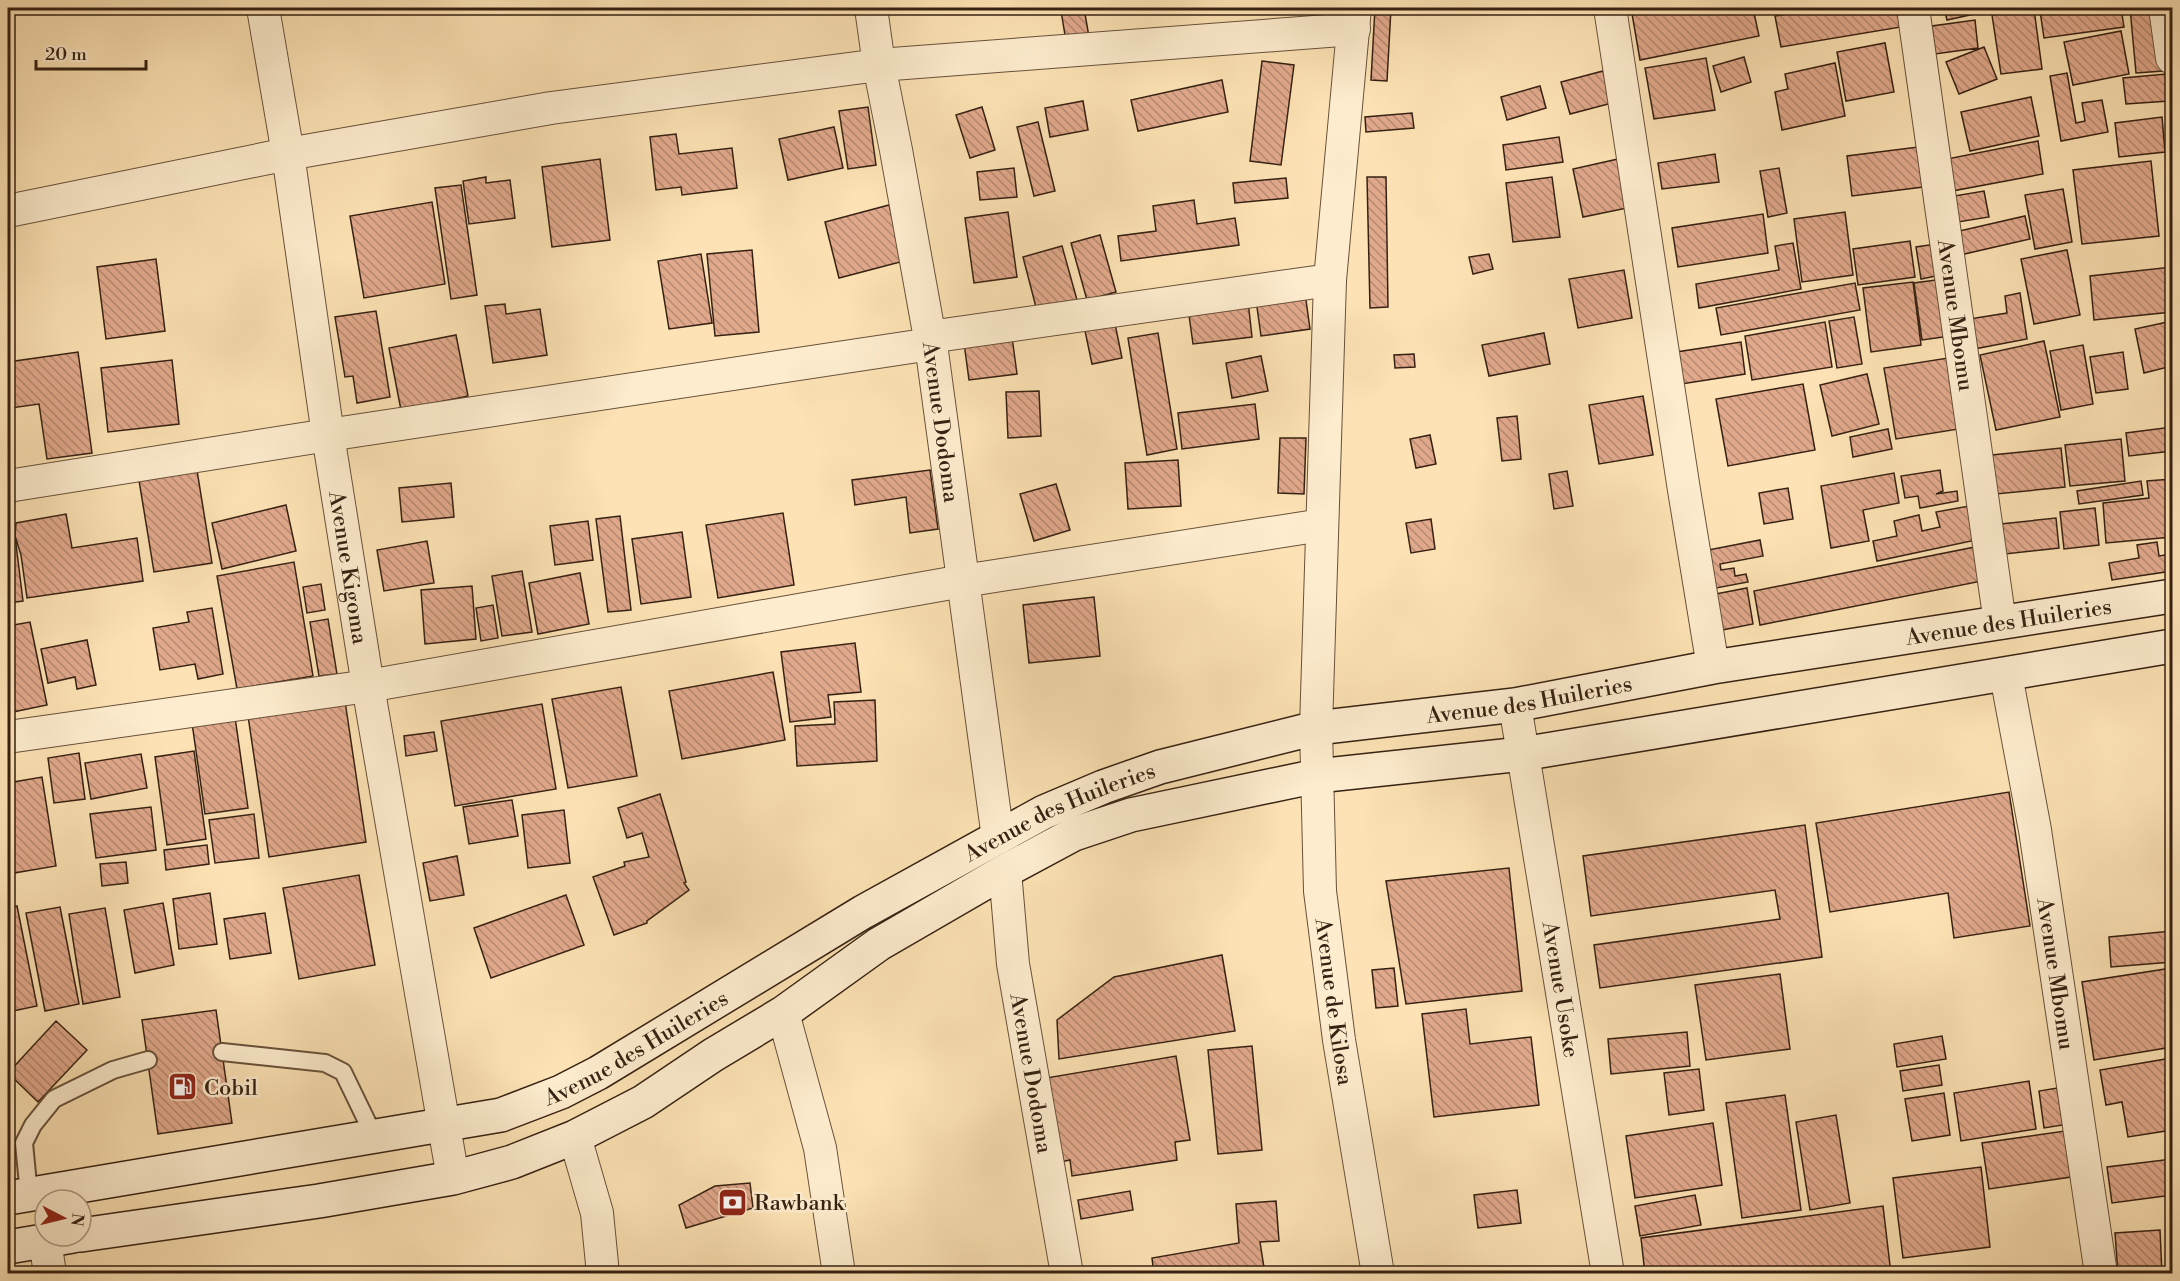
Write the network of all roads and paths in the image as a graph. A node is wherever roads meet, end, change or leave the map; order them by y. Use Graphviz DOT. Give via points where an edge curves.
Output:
graph roads {
  1 [pos="263,8"];
  2 [pos="871,8"];
  3 [pos="1610,8"];
  4 [pos="1912,8"];
  5 [pos="2165,8"];
  6 [pos="1355,18"];
  7 [pos="2172,58"];
  8 [pos="879,65"];
  9 [pos="288,154"];
  10 [pos="8,211"];
  11 [pos="1330,280"];
  12 [pos="930,340"];
  13 [pos="328,435"];
  14 [pos="8,486"];
  15 [pos="1322,525"];
  16 [pos="963,581"];
  17 [pos="2172,596"];
  18 [pos="2000,622"];
  19 [pos="2172,646"];
  20 [pos="1713,667"];
  21 [pos="2006,675"];
  22 [pos="368,686"];
  23 [pos="1515,705"];
  24 [pos="1316,728"];
  25 [pos="8,737"];
  26 [pos="1522,754"];
  27 [pos="1317,776"];
  28 [pos="998,838"];
  29 [pos="1005,871"];
  30 [pos="783,1013"];
  31 [pos="222,1052"];
  32 [pos="148,1060"];
  33 [pos="444,1124"];
  34 [pos="374,1137"];
  35 [pos="575,1137"];
  36 [pos="453,1178"];
  37 [pos="18,1197"];
  38 [pos="93,1233"];
  39 [pos="33,1243"];
  40 [pos="8,1247"];
  41 [pos="56,1248"];
  42 [pos="50,1274"];
  43 [pos="603,1274"];
  44 [pos="839,1274"];
  45 [pos="1067,1274"];
  46 [pos="1378,1274"];
  47 [pos="1608,1274"];
  48 [pos="2101,1274"];
  1 -- 9 [label="street, Avenue Kigoma"];
  2 -- 8 [label="street, Avenue Dodoma"];
  3 -- 20 [label="street"];
  4 -- 18 [label="street, Avenue Mbomu"];
  5 -- 7 [label="street"];
  6 -- 8 [label="street"];
  6 -- 11 [label="street, Avenue de Kilosa"];
  8 -- 9 [label="street" via="550,108"];
  8 -- 12 [label="street, Avenue Dodoma"];
  9 -- 10 [label="street"];
  9 -- 13 [label="street, Avenue Kigoma"];
  11 -- 12 [label="street"];
  11 -- 15 [label="street, Avenue de Kilosa"];
  12 -- 13 [label="street"];
  12 -- 16 [label="street, Avenue Dodoma"];
  13 -- 14 [label="street"];
  13 -- 22 [label="street, Avenue Kigoma"];
  15 -- 16 [label="street"];
  15 -- 24 [label="street, Avenue de Kilosa"];
  16 -- 22 [label="street"];
  16 -- 28 [label="street, Avenue Dodoma"];
  17 -- 18 [label="main road, Avenue des Huileries"];
  18 -- 20 [label="main road, Avenue des Huileries"];
  19 -- 21 [label="main road, Avenue des Huileries"];
  20 -- 23 [label="main road, Avenue des Huileries"];
  21 -- 26 [label="main road, Avenue des Huileries"];
  21 -- 48 [label="street, Avenue Mbomu" via="2035,830"];
  22 -- 25 [label="street"];
  22 -- 33 [label="street, Avenue Kigoma"];
  23 -- 24 [label="main road, Avenue des Huileries"];
  23 -- 26 [label="street, Avenue Usoke"];
  24 -- 27 [label="street, Avenue de Kilosa"];
  24 -- 28 [label="main road, Avenue des Huileries" via="1220,750 1132,777 1044,812"];
  26 -- 27 [label="main road, Avenue des Huileries"];
  26 -- 47 [label="street, Avenue Usoke"];
  27 -- 29 [label="main road, Avenue des Huileries" via="1131,815 1074,834"];
  27 -- 46 [label="street, Avenue de Kilosa" via="1320,891 1339,1040"];
  28 -- 33 [label="main road, Avenue des Huileries" via="863,912 561,1092 501,1115"];
  29 -- 30 [label="main road, Avenue des Huileries" via="879,944"];
  29 -- 45 [label="street, Avenue Dodoma" via="1013,964"];
  30 -- 35 [label="main road, Avenue des Huileries" via="643,1102"];
  30 -- 44 [label="street" via="820,1148"];
  31 -- 34 [label="lane" via="325,1063 343,1072"];
  32 -- 37 [label="lane" via="113,1070 54,1099 24,1143"];
  33 -- 34 [label="main road, Avenue des Huileries"];
  33 -- 36 [label="street, Avenue Kigoma"];
  34 -- 37 [label="main road, Avenue des Huileries"];
  35 -- 36 [label="main road, Avenue des Huileries" via="512,1162"];
  35 -- 43 [label="street" via="597,1213"];
  36 -- 38 [label="main road, Avenue des Huileries"];
  39 -- 40 [label="main road"];
  41 -- 42 [label="street"];
}
